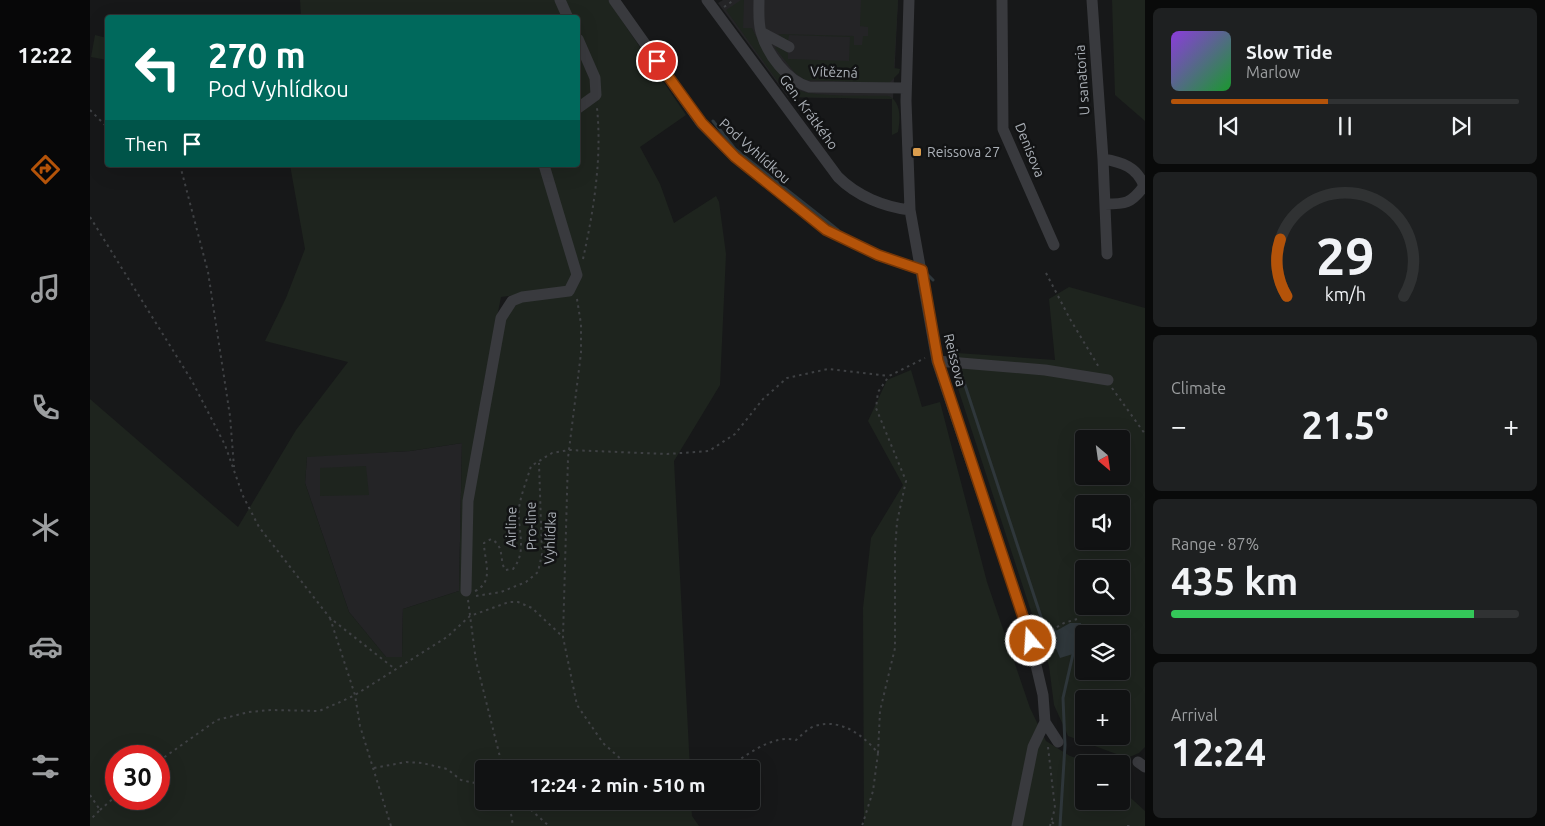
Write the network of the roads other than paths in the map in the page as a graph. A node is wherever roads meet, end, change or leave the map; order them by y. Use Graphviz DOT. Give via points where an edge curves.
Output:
graph roads {
  1 [pos="560,0"];
  2 [pos="614,0"];
  3 [pos="707,0"];
  4 [pos="759,0"];
  5 [pos="909,0"];
  6 [pos="1002,0"];
  7 [pos="1092,0"];
  8 [pos="567,15"];
  9 [pos="761,32"];
  10 [pos="580,44"];
  11 [pos="788,47"];
  12 [pos="906,88"];
  13 [pos="580,107"];
  14 [pos="1103,159"];
  15 [pos="545,167"];
  16 [pos="1105,204"];
  17 [pos="910,210"];
  18 [pos="1054,245"];
  19 [pos="1107,254"];
  20 [pos="922,270"];
  21 [pos="937,356"];
  22 [pos="1108,380"];
  23 [pos="467,594"];
  24 [pos="1045,722"];
  25 [pos="1053,744"];
  26 [pos="1017,826"];
  1 -- 8 [label="street"];
  2 -- 20 [label="street, Pod Vyhlídkou" via="702,123 735,157 826,230 878,255"];
  3 -- 17 [label="street, Gen. Krátkého" via="838,177 851,190 893,208"];
  4 -- 9 [label="street, Vítězná"];
  5 -- 12 [label="street, Reissova"];
  6 -- 18 [label="street, Denisova" via="1003,130"];
  7 -- 14 [label="street, U sanatoria"];
  9 -- 11 [label="street"];
  9 -- 12 [label="street, Vítězná" via="770,53 788,75 802,85"];
  10 -- 13 [label="street" via="595,78 596,95"];
  12 -- 17 [label="street, Reissova"];
  14 -- 16 [label="street, U sanatoria"];
  14 -- 16 [label="street" via="1133,170 1140,175 1144,186 1135,199 1122,204"];
  15 -- 23 [label="street" via="577,275 568,291 512,301 501,318 468,501"];
  16 -- 19 [label="street, U sanatoria"];
  17 -- 20 [label="street, Reissova"];
  20 -- 21 [label="street, Reissova"];
  21 -- 22 [label="street"];
  21 -- 24 [label="street, Reissova" via="1031,641 1043,695"];
  24 -- 25 [label="street, Reissova"];
  24 -- 26 [label="street" via="1032,747"];
}
